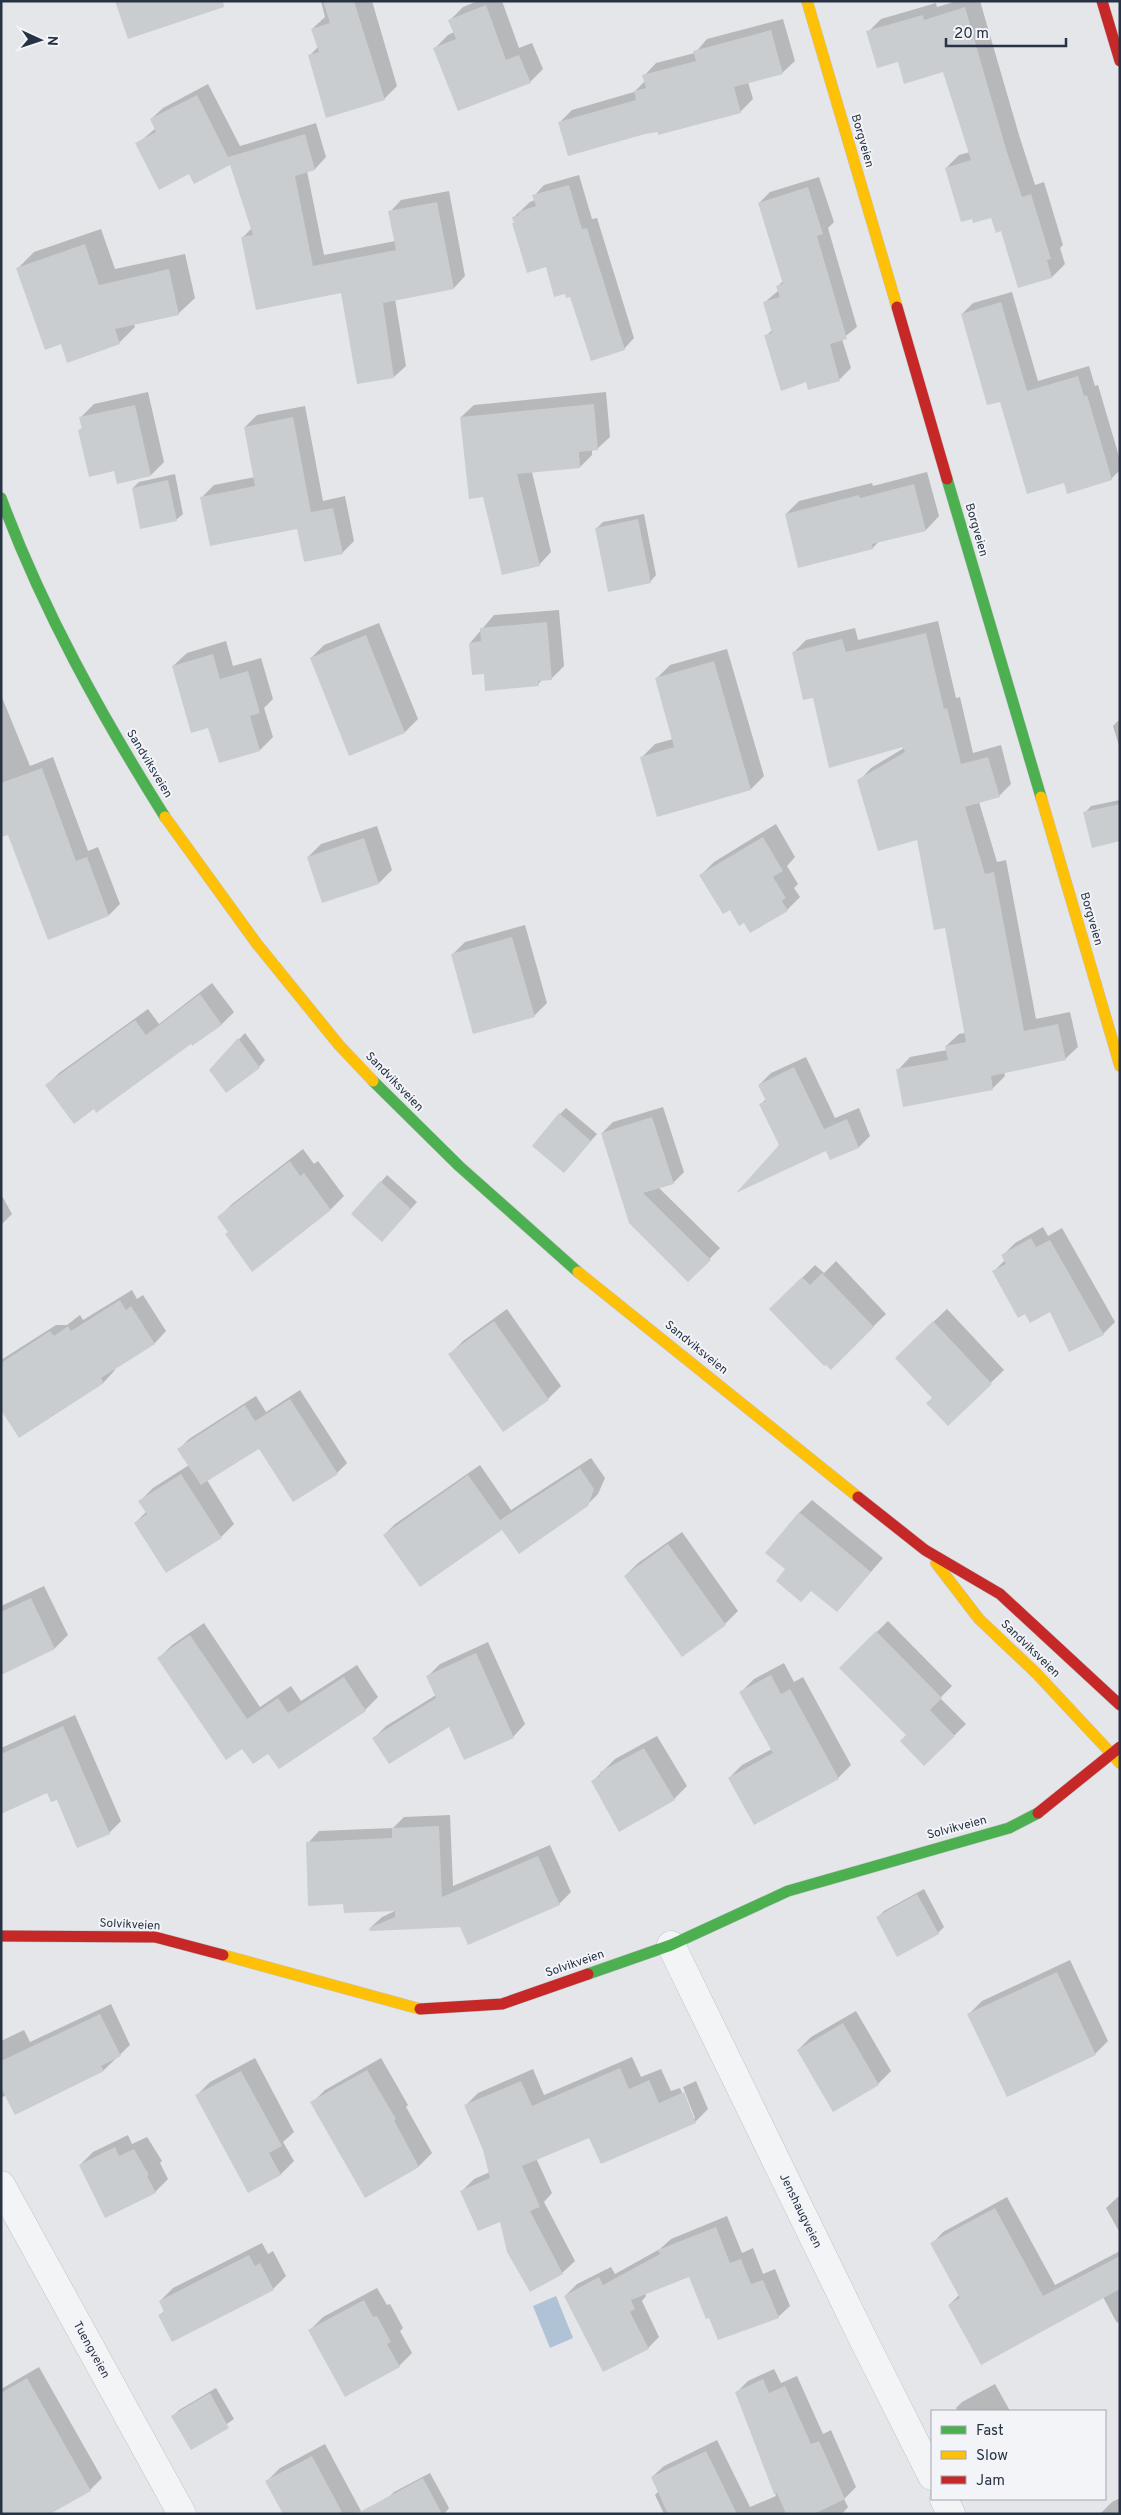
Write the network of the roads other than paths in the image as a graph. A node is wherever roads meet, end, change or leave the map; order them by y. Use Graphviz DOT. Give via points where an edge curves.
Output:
graph roads {
  1 [pos="807,1"];
  2 [pos="1102,1"];
  3 [pos="1120,61"];
  4 [pos="1,498"];
  5 [pos="1120,1066"];
  6 [pos="925,1550"];
  7 [pos="1120,1705"];
  8 [pos="1117,1755"];
  9 [pos="1,1936"];
  10 [pos="670,1945"];
  11 [pos="1,2185"];
  12 [pos="931,2474"];
  13 [pos="944,2500"];
  14 [pos="182,2514"];
  15 [pos="951,2514"];
  1 -- 5 [label="main road, Borgveien"];
  2 -- 3 [label="main road"];
  4 -- 6 [label="main road, Sandviksveien" via="65,646 125,753 175,833 257,944 339,1045 459,1166 569,1265"];
  6 -- 7 [label="main road, Sandviksveien" via="1000,1594"];
  6 -- 8 [label="main road, Sandviksveien" via="980,1619"];
  8 -- 10 [label="main road, Solvikveien" via="1043,1810 1009,1828 788,1890"];
  9 -- 10 [label="main road, Solvikveien" via="155,1937 420,2009 502,2004"];
  10 -- 12 [label="street, Jenshaugveien"];
  11 -- 14 [label="street, Tuengveien"];
  13 -- 15 [label="street"];
}
